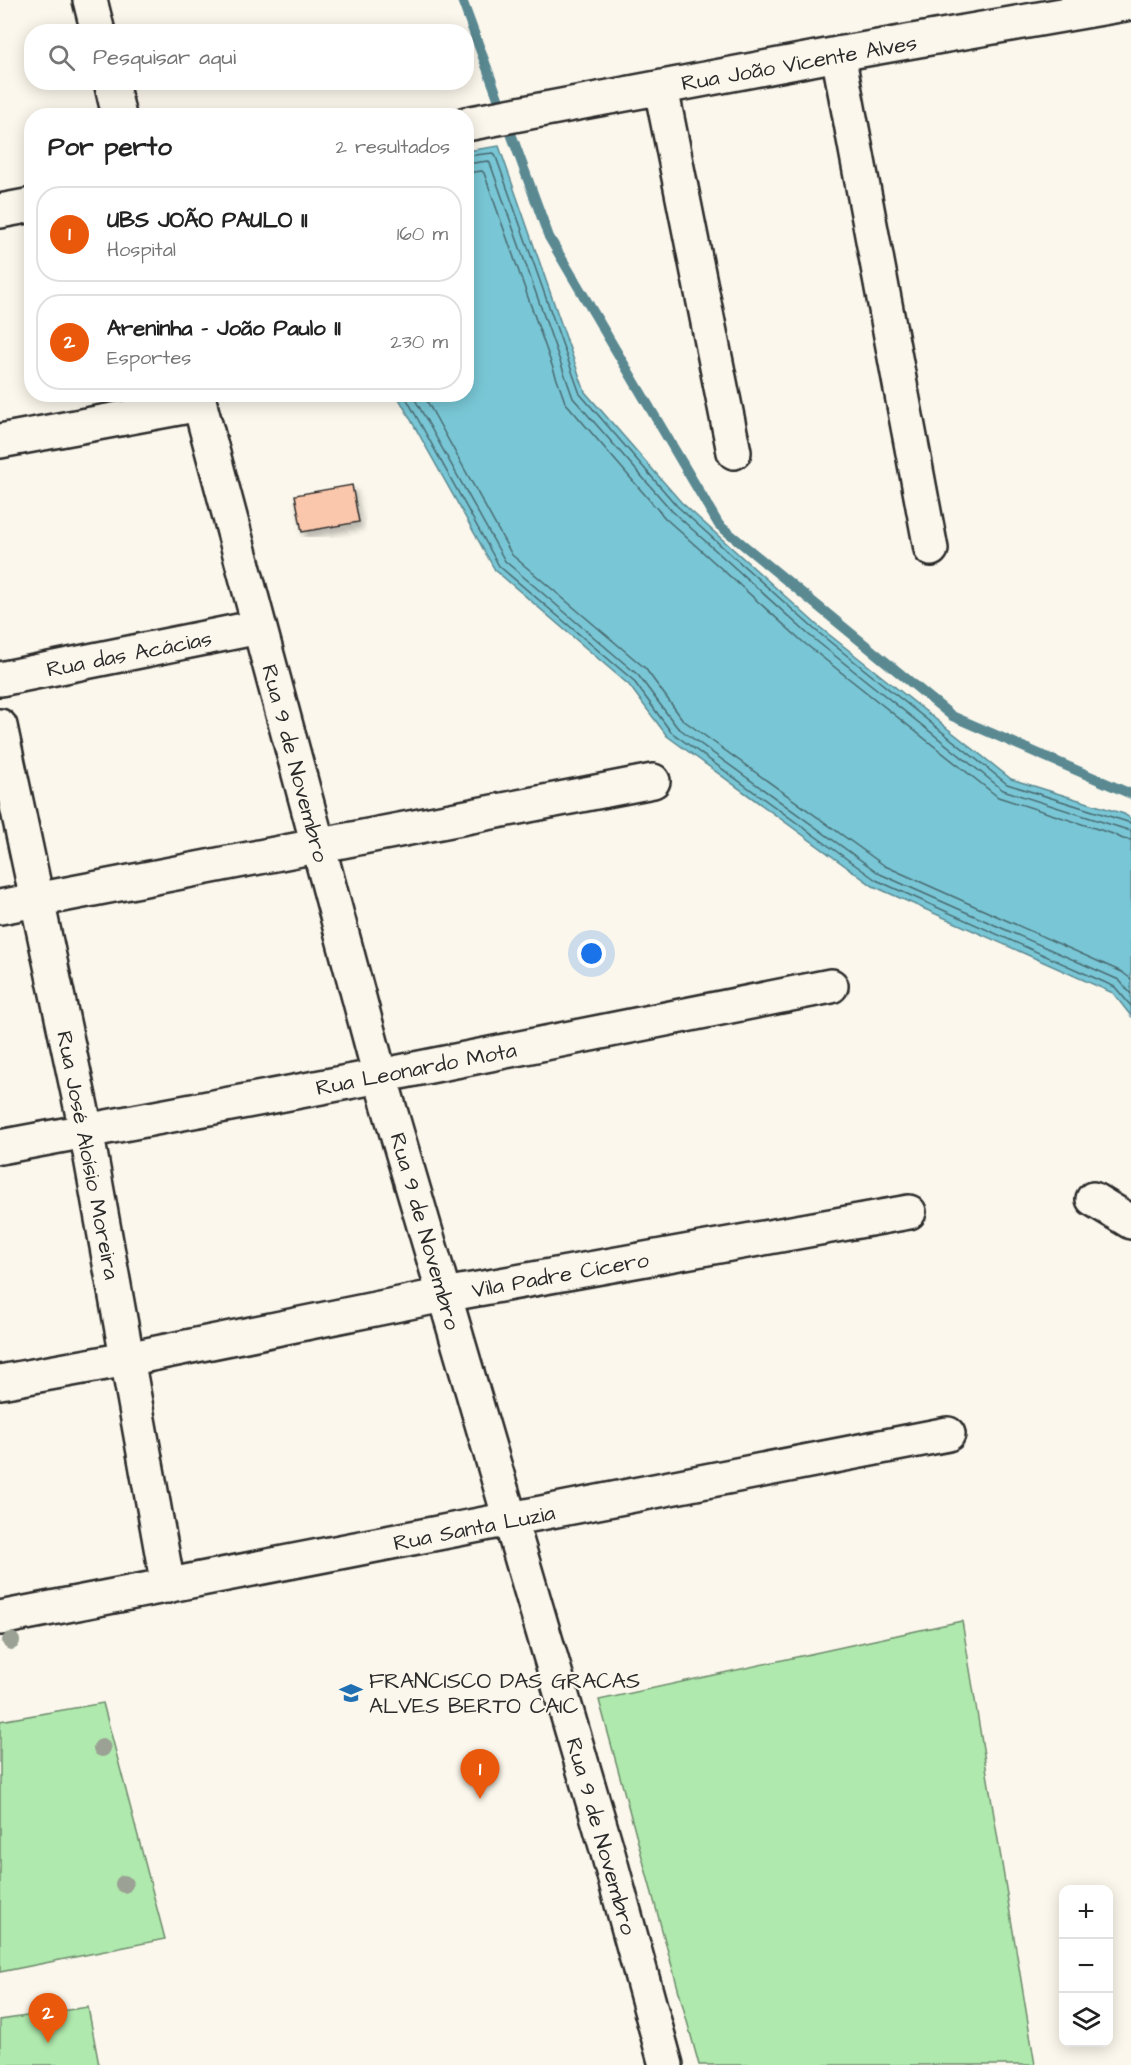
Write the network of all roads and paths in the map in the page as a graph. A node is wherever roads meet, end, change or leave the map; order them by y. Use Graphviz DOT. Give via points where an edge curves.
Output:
graph roads {
  1 [pos="90,0"];
  2 [pos="1131,3"];
  3 [pos="96,24"];
  4 [pos="838,54"];
  5 [pos="661,88"];
  6 [pos="113,90"];
  7 [pos="117,108"];
  8 [pos="474,123"];
  9 [pos="24,206"];
  10 [pos="0,211"];
  11 [pos="185,402"];
  12 [pos="200,402"];
  13 [pos="0,441"];
  14 [pos="734,452"];
  15 [pos="931,549"];
  16 [pos="259,627"];
  17 [pos="0,679"];
  18 [pos="0,726"];
  19 [pos="654,781"];
  20 [pos="318,847"];
  21 [pos="36,900"];
  22 [pos="0,907"];
  23 [pos="831,986"];
  24 [pos="380,1076"];
  25 [pos="87,1130"];
  26 [pos="0,1147"];
  27 [pos="1093,1199"];
  28 [pos="909,1212"];
  29 [pos="1131,1222"];
  30 [pos="444,1295"];
  31 [pos="127,1359"];
  32 [pos="0,1382"];
  33 [pos="948,1434"];
  34 [pos="510,1520"];
  35 [pos="168,1586"];
  36 [pos="0,1618"];
  37 [pos="666,2065"];
  1 -- 3 [label="street"];
  2 -- 4 [label="street, Rua João Vicente Alves"];
  4 -- 5 [label="street, Rua João Vicente Alves"];
  4 -- 15 [label="street"];
  5 -- 8 [label="street, Rua João Vicente Alves"];
  5 -- 14 [label="street"];
  6 -- 7 [label="street"];
  9 -- 10 [label="street"];
  11 -- 13 [label="street"];
  12 -- 16 [label="street, Rua 9 de Novembro"];
  16 -- 17 [label="street, Rua das Acácias"];
  16 -- 20 [label="street, Rua 9 de Novembro"];
  18 -- 21 [label="street, Rua José Aloísio Moreira"];
  19 -- 20 [label="street"];
  20 -- 21 [label="street"];
  20 -- 24 [label="street, Rua 9 de Novembro"];
  21 -- 22 [label="street"];
  21 -- 25 [label="street, Rua José Aloísio Moreira"];
  23 -- 24 [label="street, Rua Leonardo Mota"];
  24 -- 25 [label="street, Rua Leonardo Mota"];
  24 -- 30 [label="street, Rua 9 de Novembro"];
  25 -- 26 [label="street, Rua Leonardo Mota"];
  25 -- 31 [label="street, Rua José Aloísio Moreira"];
  27 -- 29 [label="street"];
  28 -- 30 [label="street, Vila Padre Cícero"];
  30 -- 31 [label="street, Vila Padre Cícero"];
  30 -- 34 [label="street, Rua 9 de Novembro"];
  31 -- 32 [label="street, Vila Padre Cícero"];
  31 -- 35 [label="street, Rua José Aloísio Moreira"];
  33 -- 34 [label="street, Rua Santa Luzia"];
  34 -- 35 [label="street, Rua Santa Luzia"];
  34 -- 37 [label="street, Rua 9 de Novembro"];
  35 -- 36 [label="street, Rua Santa Luzia"];
}
